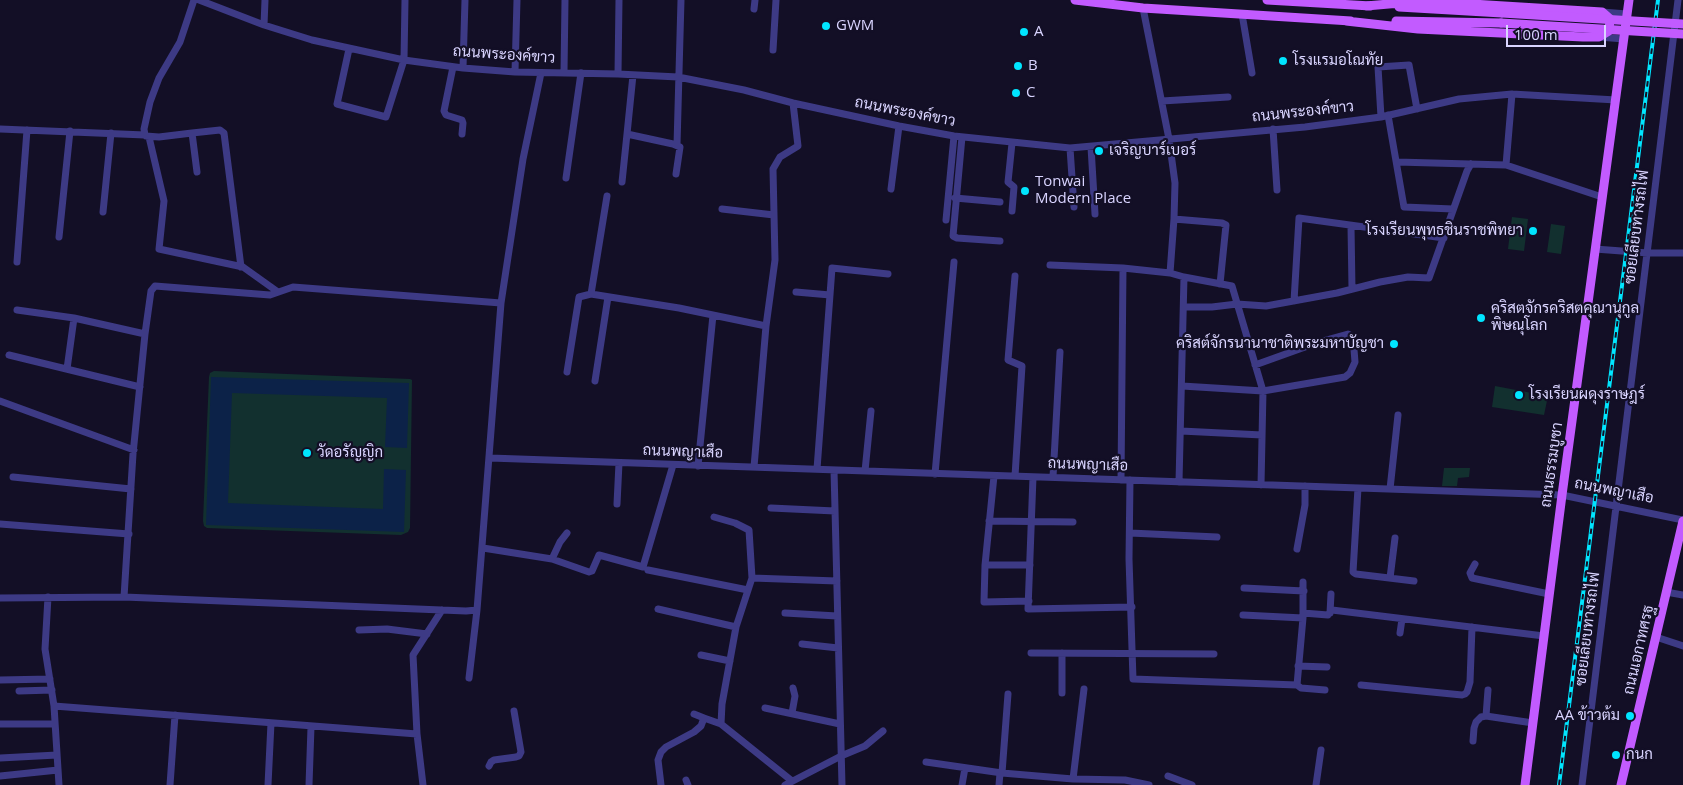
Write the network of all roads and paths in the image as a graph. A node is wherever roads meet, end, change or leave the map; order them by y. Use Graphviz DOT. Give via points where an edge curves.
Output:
graph roads {
  1 [pos="194,0"];
  2 [pos="198,0"];
  3 [pos="223,0"];
  4 [pos="265,0"];
  5 [pos="405,0"];
  6 [pos="465,0"];
  7 [pos="517,0"];
  8 [pos="565,0"];
  9 [pos="619,0"];
  10 [pos="681,0"];
  11 [pos="755,0"];
  12 [pos="776,0"];
  13 [pos="1075,0"];
  14 [pos="1267,0"];
  15 [pos="1629,0"];
  16 [pos="1678,0"];
  17 [pos="1366,6"];
  18 [pos="1143,8"];
  19 [pos="223,9"];
  20 [pos="754,9"];
  21 [pos="1602,12"];
  22 [pos="1242,14"];
  23 [pos="1627,14"];
  24 [pos="1346,21"];
  25 [pos="1683,23"];
  26 [pos="264,25"];
  27 [pos="1683,34"];
  28 [pos="1599,37"];
  29 [pos="1624,39"];
  30 [pos="1683,40"];
  31 [pos="349,49"];
  32 [pos="773,50"];
  33 [pos="404,60"];
  34 [pos="453,66"];
  35 [pos="463,68"];
  36 [pos="515,72"];
  37 [pos="541,73"];
  38 [pos="564,73"];
  39 [pos="581,73"];
  40 [pos="1252,73"];
  41 [pos="618,74"];
  42 [pos="633,75"];
  43 [pos="678,77"];
  44 [pos="1512,94"];
  45 [pos="1228,97"];
  46 [pos="1616,100"];
  47 [pos="1162,101"];
  48 [pos="793,103"];
  49 [pos="1417,109"];
  50 [pos="1384,116"];
  51 [pos="899,126"];
  52 [pos="0,129"];
  53 [pos="27,130"];
  54 [pos="1273,130"];
  55 [pos="70,131"];
  56 [pos="111,133"];
  57 [pos="192,133"];
  58 [pos="462,134"];
  59 [pos="627,134"];
  60 [pos="147,136"];
  61 [pos="958,137"];
  62 [pos="1169,139"];
  63 [pos="1012,143"];
  64 [pos="677,145"];
  65 [pos="1091,147"];
  66 [pos="1070,148"];
  67 [pos="1397,162"];
  68 [pos="1471,164"];
  69 [pos="1506,165"];
  70 [pos="197,172"];
  71 [pos="676,174"];
  72 [pos="566,178"];
  73 [pos="622,182"];
  74 [pos="891,189"];
  75 [pos="1277,190"];
  76 [pos="607,196"];
  77 [pos="1602,196"];
  78 [pos="955,198"];
  79 [pos="1000,202"];
  80 [pos="1074,207"];
  81 [pos="722,209"];
  82 [pos="1453,209"];
  83 [pos="1012,211"];
  84 [pos="103,212"];
  85 [pos="1095,214"];
  86 [pos="774,215"];
  87 [pos="946,220"];
  88 [pos="1174,220"];
  89 [pos="1351,226"];
  90 [pos="59,238"];
  91 [pos="1444,238"];
  92 [pos="1000,241"];
  93 [pos="1595,249"];
  94 [pos="1648,253"];
  95 [pos="1683,253"];
  96 [pos="17,262"];
  97 [pos="954,262"];
  98 [pos="1050,265"];
  99 [pos="241,266"];
  100 [pos="1123,268"];
  101 [pos="1170,273"];
  102 [pos="888,274"];
  103 [pos="1015,276"];
  104 [pos="1184,277"];
  105 [pos="1220,284"];
  106 [pos="1352,289"];
  107 [pos="278,292"];
  108 [pos="796,292"];
  109 [pos="591,294"];
  110 [pos="830,295"];
  111 [pos="608,297"];
  112 [pos="1294,301"];
  113 [pos="502,303"];
  114 [pos="1237,304"];
  115 [pos="1184,307"];
  116 [pos="17,310"];
  117 [pos="713,315"];
  118 [pos="74,318"];
  119 [pos="766,326"];
  120 [pos="145,334"];
  121 [pos="1060,352"];
  122 [pos="9,355"];
  123 [pos="1255,365"];
  124 [pos="67,369"];
  125 [pos="567,372"];
  126 [pos="595,381"];
  127 [pos="1182,386"];
  128 [pos="140,387"];
  129 [pos="1263,391"];
  130 [pos="0,401"];
  131 [pos="871,411"];
  132 [pos="1398,415"];
  133 [pos="1181,431"];
  134 [pos="1262,435"];
  135 [pos="134,450"];
  136 [pos="490,458"];
  137 [pos="619,463"];
  138 [pos="673,465"];
  139 [pos="698,466"];
  140 [pos="754,467"];
  141 [pos="817,470"];
  142 [pos="834,470"];
  143 [pos="865,471"];
  144 [pos="935,474"];
  145 [pos="994,476"];
  146 [pos="1015,476"];
  147 [pos="14,477"];
  148 [pos="1033,477"];
  149 [pos="1053,478"];
  150 [pos="1121,480"];
  151 [pos="1130,480"];
  152 [pos="1179,482"];
  153 [pos="1261,485"];
  154 [pos="1305,486"];
  155 [pos="131,488"];
  156 [pos="1358,488"];
  157 [pos="1390,489"];
  158 [pos="1562,495"];
  159 [pos="616,504"];
  160 [pos="1617,505"];
  161 [pos="771,508"];
  162 [pos="835,511"];
  163 [pos="714,517"];
  164 [pos="1683,520"];
  165 [pos="989,521"];
  166 [pos="1032,521"];
  167 [pos="1072,522"];
  168 [pos="0,524"];
  169 [pos="567,533"];
  170 [pos="1130,533"];
  171 [pos="129,534"];
  172 [pos="1217,536"];
  173 [pos="1395,538"];
  174 [pos="483,548"];
  175 [pos="1297,549"];
  176 [pos="552,559"];
  177 [pos="1475,564"];
  178 [pos="985,565"];
  179 [pos="1030,565"];
  180 [pos="648,570"];
  181 [pos="752,578"];
  182 [pos="1390,578"];
  183 [pos="1414,580"];
  184 [pos="837,581"];
  185 [pos="1303,582"];
  186 [pos="1244,588"];
  187 [pos="748,590"];
  188 [pos="1304,590"];
  189 [pos="1666,592"];
  190 [pos="1331,594"];
  191 [pos="1549,594"];
  192 [pos="1683,595"];
  193 [pos="48,597"];
  194 [pos="124,597"];
  195 [pos="0,598"];
  196 [pos="1029,601"];
  197 [pos="1132,607"];
  198 [pos="658,609"];
  199 [pos="442,610"];
  200 [pos="478,610"];
  201 [pos="785,613"];
  202 [pos="1330,613"];
  203 [pos="1242,615"];
  204 [pos="1303,615"];
  205 [pos="837,616"];
  206 [pos="1402,618"];
  207 [pos="736,627"];
  208 [pos="1472,627"];
  209 [pos="359,630"];
  210 [pos="1400,633"];
  211 [pos="427,634"];
  212 [pos="1544,636"];
  213 [pos="1656,637"];
  214 [pos="802,644"];
  215 [pos="1683,646"];
  216 [pos="838,648"];
  217 [pos="1032,653"];
  218 [pos="1062,653"];
  219 [pos="1132,653"];
  220 [pos="1214,654"];
  221 [pos="701,655"];
  222 [pos="730,661"];
  223 [pos="1298,666"];
  224 [pos="1327,667"];
  225 [pos="469,678"];
  226 [pos="50,679"];
  227 [pos="0,680"];
  228 [pos="1297,685"];
  229 [pos="1361,685"];
  230 [pos="793,688"];
  231 [pos="1084,689"];
  232 [pos="52,690"];
  233 [pos="1325,690"];
  234 [pos="1488,690"];
  235 [pos="19,691"];
  236 [pos="1008,694"];
  237 [pos="1062,694"];
  238 [pos="54,706"];
  239 [pos="765,708"];
  240 [pos="514,710"];
  241 [pos="792,713"];
  242 [pos="694,714"];
  243 [pos="175,715"];
  244 [pos="1486,716"];
  245 [pos="704,718"];
  246 [pos="272,722"];
  247 [pos="1533,723"];
  248 [pos="0,724"];
  249 [pos="55,724"];
  250 [pos="721,724"];
  251 [pos="840,724"];
  252 [pos="311,727"];
  253 [pos="883,731"];
  254 [pos="417,734"];
  255 [pos="1472,740"];
  256 [pos="1321,750"];
  257 [pos="57,755"];
  258 [pos="841,756"];
  259 [pos="0,758"];
  260 [pos="926,762"];
  261 [pos="489,766"];
  262 [pos="965,768"];
  263 [pos="58,770"];
  264 [pos="1001,773"];
  265 [pos="0,776"];
  266 [pos="1037,776"];
  267 [pos="1168,776"];
  268 [pos="1073,779"];
  269 [pos="788,783"];
  270 [pos="59,785"];
  271 [pos="170,785"];
  272 [pos="268,785"];
  273 [pos="309,785"];
  274 [pos="423,785"];
  275 [pos="661,785"];
  276 [pos="842,785"];
  277 [pos="962,785"];
  278 [pos="999,785"];
  279 [pos="1036,785"];
  280 [pos="1149,785"];
  281 [pos="1192,785"];
  282 [pos="1316,785"];
  283 [pos="1525,785"];
  284 [pos="1582,785"];
  285 [pos="1622,785"];
  1 -- 60 [label="street" via="180,42 153,94 144,129"];
  2 -- 19 [label="street, ถนนพระองค์ขาว"];
  3 -- 19 [label="street"];
  4 -- 26 [label="street"];
  5 -- 33 [label="street"];
  6 -- 35 [label="street"];
  7 -- 36 [label="street"];
  8 -- 38 [label="street"];
  9 -- 41 [label="street"];
  10 -- 43 [label="street"];
  11 -- 20 [label="street"];
  12 -- 32 [label="street"];
  13 -- 18 [label="main road"];
  14 -- 17 [label="main road"];
  15 -- 23 [label="main road, ถนนธรรมบูชา"];
  16 -- 94 [label="street, ซอยเลียบทางรถไฟ"];
  17 -- 21 [label="main road" via="1424,1"];
  17 -- 25 [label="main road, bridge"];
  18 -- 22 [label="main road"];
  18 -- 47 [label="street"];
  19 -- 26 [label="street, ถนนพระองค์ขาว"];
  21 -- 23 [label="street"];
  21 -- 28 [label="main road" via="1610,19 1609,31"];
  22 -- 24 [label="main road"];
  22 -- 40 [label="street"];
  23 -- 29 [label="main road, ถนนธรรมบูชา"];
  24 -- 27 [label="main road, bridge" via="1501,23"];
  24 -- 28 [label="main road" via="1418,29"];
  25 -- 30 [label="main road"];
  26 -- 31 [label="street, ถนนพระองค์ขาว"];
  28 -- 29 [label="street"];
  29 -- 46 [label="main road, ถนนธรรมบูชา"];
  31 -- 33 [label="street, ถนนพระองค์ขาว"];
  31 -- 33 [label="street" via="337,104 386,117"];
  33 -- 34 [label="street, ถนนพระองค์ขาว"];
  34 -- 35 [label="street, ถนนพระองค์ขาว"];
  34 -- 58 [label="street" via="444,111 462,120"];
  35 -- 36 [label="street, ถนนพระองค์ขาว"];
  36 -- 37 [label="street, ถนนพระองค์ขาว"];
  37 -- 38 [label="street, ถนนพระองค์ขาว"];
  37 -- 113 [label="street"];
  38 -- 39 [label="street, ถนนพระองค์ขาว"];
  39 -- 41 [label="street, ถนนพระองค์ขาว"];
  39 -- 72 [label="street"];
  41 -- 42 [label="street, ถนนพระองค์ขาว"];
  42 -- 43 [label="street, ถนนพระองค์ขาว"];
  42 -- 59 [label="street"];
  43 -- 48 [label="street, ถนนพระองค์ขาว"];
  43 -- 64 [label="street"];
  44 -- 46 [label="street, ถนนพระองค์ขาว"];
  44 -- 49 [label="street, ถนนพระองค์ขาว" via="1458,99"];
  44 -- 69 [label="street"];
  45 -- 47 [label="street"];
  46 -- 77 [label="main road, ถนนธรรมบูชา"];
  47 -- 62 [label="street"];
  48 -- 51 [label="street, ถนนพระองค์ขาว"];
  48 -- 86 [label="street" via="798,146 780,156 773,169"];
  49 -- 50 [label="street, ถนนพระองค์ขาว"];
  49 -- 50 [label="street" via="1410,65 1378,67"];
  50 -- 54 [label="street, ถนนพระองค์ขาว"];
  50 -- 67 [label="street"];
  51 -- 61 [label="street, ถนนพระองค์ขาว"];
  51 -- 74 [label="street"];
  52 -- 53 [label="street"];
  53 -- 55 [label="street"];
  53 -- 96 [label="street"];
  54 -- 62 [label="street, ถนนพระองค์ขาว"];
  54 -- 75 [label="street"];
  55 -- 56 [label="street"];
  55 -- 90 [label="street"];
  56 -- 60 [label="street"];
  56 -- 84 [label="street"];
  57 -- 60 [label="street"];
  57 -- 70 [label="street"];
  57 -- 99 [label="street" via="220,130 225,135"];
  59 -- 64 [label="street"];
  59 -- 73 [label="street"];
  60 -- 99 [label="street" via="164,201 159,250"];
  61 -- 63 [label="street, ถนนพระองค์ขาว"];
  61 -- 78 [label="street"];
  61 -- 87 [label="street"];
  62 -- 65 [label="street, ถนนพระองค์ขาว"];
  62 -- 88 [label="street"];
  63 -- 66 [label="street, ถนนพระองค์ขาว"];
  63 -- 83 [label="street" via="1008,182 1014,187"];
  64 -- 71 [label="street" via="680,150"];
  65 -- 66 [label="street, ถนนพระองค์ขาว"];
  65 -- 85 [label="street"];
  66 -- 80 [label="street"];
  67 -- 68 [label="street"];
  67 -- 82 [label="street" via="1404,207"];
  68 -- 69 [label="street"];
  68 -- 82 [label="street"];
  69 -- 77 [label="street"];
  76 -- 109 [label="street"];
  77 -- 93 [label="main road, ถนนธรรมบูชา"];
  78 -- 79 [label="street"];
  78 -- 92 [label="street" via="954,237"];
  81 -- 86 [label="street"];
  82 -- 91 [label="street"];
  86 -- 119 [label="street" via="774,260"];
  88 -- 101 [label="street"];
  88 -- 105 [label="street" via="1226,225"];
  89 -- 91 [label="street"];
  89 -- 106 [label="street"];
  89 -- 112 [label="street" via="1299,218"];
  91 -- 106 [label="street" via="1429,278 1408,278"];
  93 -- 94 [label="street"];
  93 -- 158 [label="main road, ถนนธรรมบูชา"];
  94 -- 95 [label="street"];
  94 -- 160 [label="street, ซอยเลียบทางรถไฟ"];
  97 -- 144 [label="street"];
  98 -- 100 [label="street"];
  99 -- 107 [label="street"];
  100 -- 101 [label="street"];
  100 -- 150 [label="street"];
  101 -- 104 [label="street"];
  102 -- 110 [label="street" via="832,268"];
  103 -- 146 [label="street" via="1008,360 1022,366"];
  104 -- 105 [label="street"];
  104 -- 115 [label="street"];
  105 -- 114 [label="street" via="1232,286"];
  106 -- 112 [label="street"];
  107 -- 113 [label="street" via="292,287"];
  107 -- 120 [label="street" via="270,295 155,286 151,291"];
  108 -- 110 [label="street"];
  109 -- 111 [label="street"];
  109 -- 125 [label="street" via="579,297"];
  110 -- 141 [label="street"];
  111 -- 117 [label="street"];
  111 -- 126 [label="street"];
  112 -- 114 [label="street" via="1266,306"];
  113 -- 136 [label="street"];
  114 -- 115 [label="street"];
  114 -- 123 [label="street"];
  115 -- 127 [label="street"];
  116 -- 118 [label="street"];
  117 -- 119 [label="street"];
  117 -- 139 [label="street"];
  118 -- 120 [label="street"];
  118 -- 124 [label="street"];
  119 -- 140 [label="street"];
  120 -- 128 [label="street"];
  121 -- 149 [label="street"];
  122 -- 124 [label="street"];
  123 -- 129 [label="street"];
  123 -- 129 [label="street" via="1338,336 1348,334 1352,337 1355,362 1348,376"];
  124 -- 128 [label="street"];
  127 -- 129 [label="street"];
  127 -- 133 [label="street"];
  128 -- 135 [label="street"];
  129 -- 134 [label="street"];
  130 -- 135 [label="street"];
  131 -- 143 [label="street"];
  132 -- 157 [label="street"];
  133 -- 134 [label="street"];
  133 -- 152 [label="street"];
  134 -- 153 [label="street"];
  135 -- 155 [label="street"];
  136 -- 137 [label="street, ถนนพญาเสือ"];
  136 -- 174 [label="street"];
  137 -- 138 [label="street, ถนนพญาเสือ"];
  137 -- 159 [label="street"];
  138 -- 139 [label="street, ถนนพญาเสือ"];
  138 -- 176 [label="street" via="644,567 600,555 589,572"];
  139 -- 140 [label="street, ถนนพญาเสือ"];
  140 -- 141 [label="street, ถนนพญาเสือ"];
  141 -- 142 [label="street, ถนนพญาเสือ"];
  142 -- 143 [label="street, ถนนพญาเสือ"];
  142 -- 162 [label="street"];
  143 -- 144 [label="street, ถนนพญาเสือ"];
  144 -- 145 [label="street, ถนนพญาเสือ"];
  145 -- 146 [label="street, ถนนพญาเสือ"];
  145 -- 165 [label="street"];
  146 -- 148 [label="street, ถนนพญาเสือ"];
  147 -- 155 [label="street"];
  148 -- 149 [label="street, ถนนพญาเสือ"];
  148 -- 166 [label="street"];
  149 -- 150 [label="street, ถนนพญาเสือ"];
  150 -- 151 [label="street, ถนนพญาเสือ"];
  151 -- 152 [label="street, ถนนพญาเสือ"];
  151 -- 170 [label="street"];
  152 -- 153 [label="street, ถนนพญาเสือ"];
  153 -- 154 [label="street, ถนนพญาเสือ"];
  154 -- 156 [label="street, ถนนพญาเสือ"];
  154 -- 175 [label="street"];
  155 -- 171 [label="street"];
  156 -- 157 [label="street, ถนนพญาเสือ"];
  156 -- 182 [label="street" via="1352,570 1356,574"];
  157 -- 158 [label="street, ถนนพญาเสือ"];
  158 -- 160 [label="street, ถนนพญาเสือ"];
  158 -- 191 [label="main road, ถนนธรรมบูชา"];
  160 -- 164 [label="street, ถนนพญาเสือ"];
  160 -- 284 [label="street, ซอยเลียบทางรถไฟ"];
  161 -- 162 [label="street"];
  162 -- 184 [label="street"];
  163 -- 181 [label="street" via="749,530"];
  164 -- 189 [label="main road, ถนนเอกาทศรฐ"];
  165 -- 166 [label="street"];
  165 -- 178 [label="street"];
  166 -- 167 [label="street"];
  166 -- 179 [label="street"];
  168 -- 171 [label="street"];
  169 -- 176 [label="street"];
  170 -- 172 [label="street"];
  170 -- 197 [label="street"];
  171 -- 194 [label="street"];
  173 -- 182 [label="street"];
  174 -- 176 [label="street"];
  174 -- 200 [label="street"];
  177 -- 191 [label="street" via="1470,573 1472,578"];
  178 -- 179 [label="street"];
  178 -- 196 [label="street" via="984,602"];
  179 -- 196 [label="street"];
  180 -- 187 [label="street"];
  181 -- 184 [label="street"];
  181 -- 187 [label="street"];
  182 -- 183 [label="street"];
  184 -- 205 [label="street"];
  185 -- 188 [label="street"];
  186 -- 188 [label="street"];
  187 -- 207 [label="street"];
  188 -- 204 [label="street"];
  189 -- 192 [label="street"];
  189 -- 213 [label="main road, ถนนเอกาทศรฐ"];
  190 -- 202 [label="street"];
  191 -- 212 [label="main road, ถนนธรรมบูชา"];
  193 -- 194 [label="street"];
  193 -- 195 [label="street"];
  193 -- 226 [label="street" via="45,649"];
  194 -- 199 [label="street"];
  196 -- 197 [label="street" via="1028,609"];
  197 -- 219 [label="street"];
  198 -- 207 [label="street"];
  199 -- 200 [label="street"];
  199 -- 211 [label="street"];
  200 -- 225 [label="street"];
  201 -- 205 [label="street"];
  202 -- 204 [label="street" via="1328,616"];
  202 -- 206 [label="street" via="1332,610"];
  203 -- 204 [label="street"];
  204 -- 223 [label="street"];
  205 -- 216 [label="street"];
  206 -- 208 [label="street"];
  206 -- 210 [label="street"];
  207 -- 222 [label="street"];
  208 -- 212 [label="street"];
  208 -- 229 [label="street" via="1470,682 1465,694"];
  209 -- 211 [label="street"];
  211 -- 254 [label="street" via="413,655"];
  212 -- 247 [label="main road, ถนนธรรมบูชา"];
  213 -- 215 [label="street"];
  213 -- 285 [label="main road, ถนนเอกาทศรฐ"];
  214 -- 216 [label="street"];
  216 -- 251 [label="street"];
  217 -- 218 [label="street"];
  218 -- 219 [label="street"];
  218 -- 237 [label="street"];
  219 -- 220 [label="street"];
  219 -- 228 [label="street" via="1133,679"];
  221 -- 222 [label="street"];
  222 -- 250 [label="street"];
  223 -- 224 [label="street"];
  223 -- 228 [label="street"];
  226 -- 227 [label="street"];
  226 -- 232 [label="street"];
  228 -- 233 [label="street"];
  230 -- 241 [label="street"];
  231 -- 268 [label="street"];
  232 -- 235 [label="street"];
  232 -- 238 [label="street"];
  234 -- 244 [label="street"];
  236 -- 264 [label="street"];
  238 -- 243 [label="street"];
  238 -- 249 [label="street"];
  239 -- 241 [label="street"];
  240 -- 261 [label="street" via="521,752 516,757 494,760"];
  241 -- 251 [label="street"];
  242 -- 245 [label="street"];
  243 -- 246 [label="street"];
  243 -- 271 [label="street"];
  244 -- 247 [label="street"];
  244 -- 255 [label="street" via="1476,722"];
  245 -- 250 [label="street"];
  245 -- 275 [label="street" via="694,732 660,753"];
  246 -- 252 [label="street"];
  246 -- 272 [label="street"];
  247 -- 283 [label="main road, ถนนธรรมบูชา"];
  248 -- 249 [label="street"];
  249 -- 257 [label="street"];
  250 -- 269 [label="street"];
  251 -- 258 [label="street"];
  252 -- 254 [label="street"];
  252 -- 273 [label="street"];
  253 -- 258 [label="street" via="865,746"];
  254 -- 274 [label="street"];
  256 -- 282 [label="street"];
  257 -- 259 [label="street"];
  257 -- 263 [label="street"];
  258 -- 269 [label="street"];
  258 -- 276 [label="street"];
  260 -- 262 [label="street"];
  262 -- 264 [label="street"];
  262 -- 277 [label="street"];
  263 -- 265 [label="street"];
  263 -- 270 [label="street"];
  264 -- 266 [label="street"];
  264 -- 278 [label="street"];
  266 -- 268 [label="street"];
  266 -- 279 [label="street"];
  267 -- 281 [label="street"];
  268 -- 280 [label="street" via="1125,780"];
}
